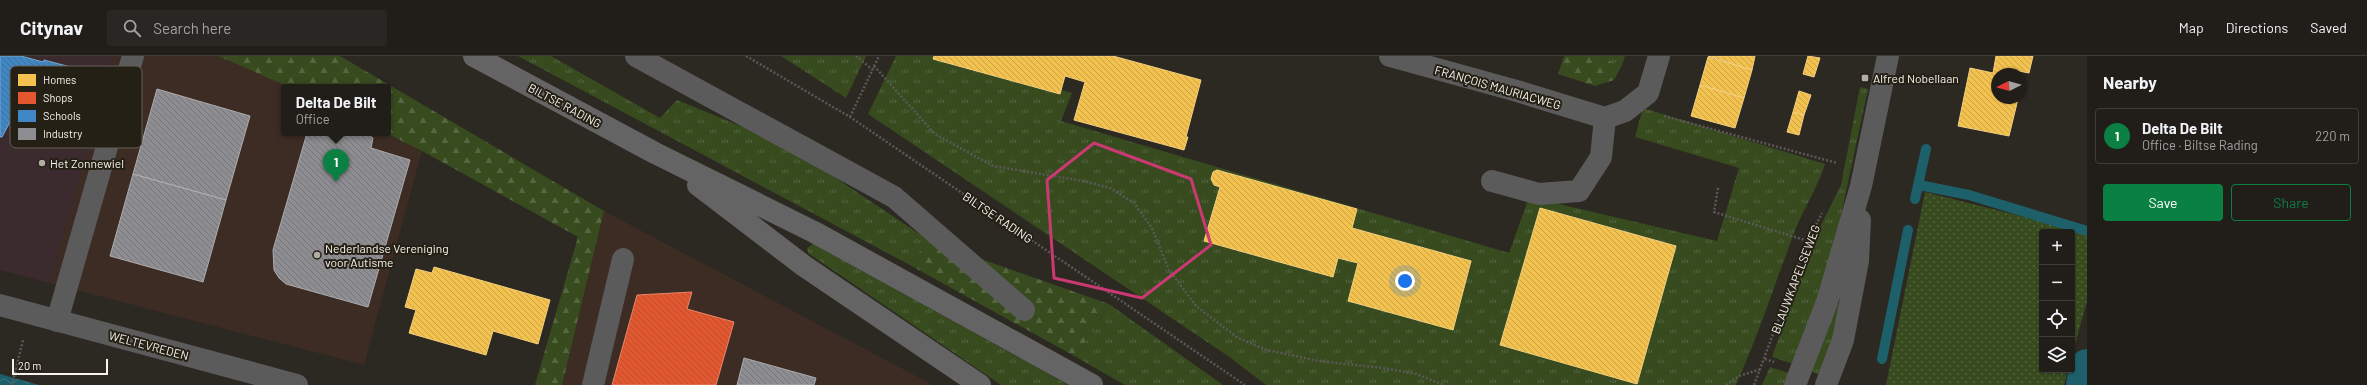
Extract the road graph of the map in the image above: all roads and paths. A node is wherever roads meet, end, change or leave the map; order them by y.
1 (133, 56) edge
2 (474, 56) edge
3 (636, 56) edge
4 (746, 56) edge
5 (856, 56) edge
6 (879, 56) edge
7 (1390, 56) edge
8 (1659, 56) edge
9 (1888, 56) edge
10 (130, 66) edge
11 (874, 66) junction
12 (873, 70) junction
13 (1630, 107) junction
14 (850, 117) junction
15 (1605, 118) junction
16 (107, 148) edge
17 (655, 153) junction
18 (1842, 164) dead end
19 (1492, 181) dead end
20 (1861, 186) junction
21 (1718, 188) dead end
22 (1825, 206) dead end
23 (1808, 241) junction
24 (623, 259) dead end
25 (0, 306) edge
26 (1024, 310) dead end
27 (57, 321) junction
28 (17, 361) dead end
29 (1762, 368) junction
30 (12, 385) edge
31 (297, 385) edge
32 (593, 385) edge
33 (980, 385) edge
34 (1092, 385) edge
35 (1245, 385) edge
36 (1444, 385) edge
37 (1726, 385) edge
38 (1754, 385) edge
39 (1795, 385) edge
40 (1826, 385) edge

1 - 10 street
2 - 17 main road, BILTSE RADING
3 - 26 street
4 - 14 path, BILTSE RADING
5 - 12 path
6 - 11 path
7 - 15 street, FRANÇOIS MAURIACWEG
8 - 13 street
9 - 20 street
11 - 12 path
11 - 36 path
12 - 14 path
13 - 15 street
13 - 18 path
14 - 35 path, BILTSE RADING
15 - 19 street
16 - 27 street
17 - 33 main road, BILTSE RADING
17 - 34 main road, BILTSE RADING
20 - 39 street
20 - 40 street
21 - 23 path
22 - 23 path, BLAUWKAPELSEWEG
23 - 29 path, BLAUWKAPELSEWEG
24 - 32 street
25 - 27 street, WELTEVREDEN
27 - 31 street, WELTEVREDEN
28 - 30 path
29 - 37 path
29 - 38 path, BLAUWKAPELSEWEG

